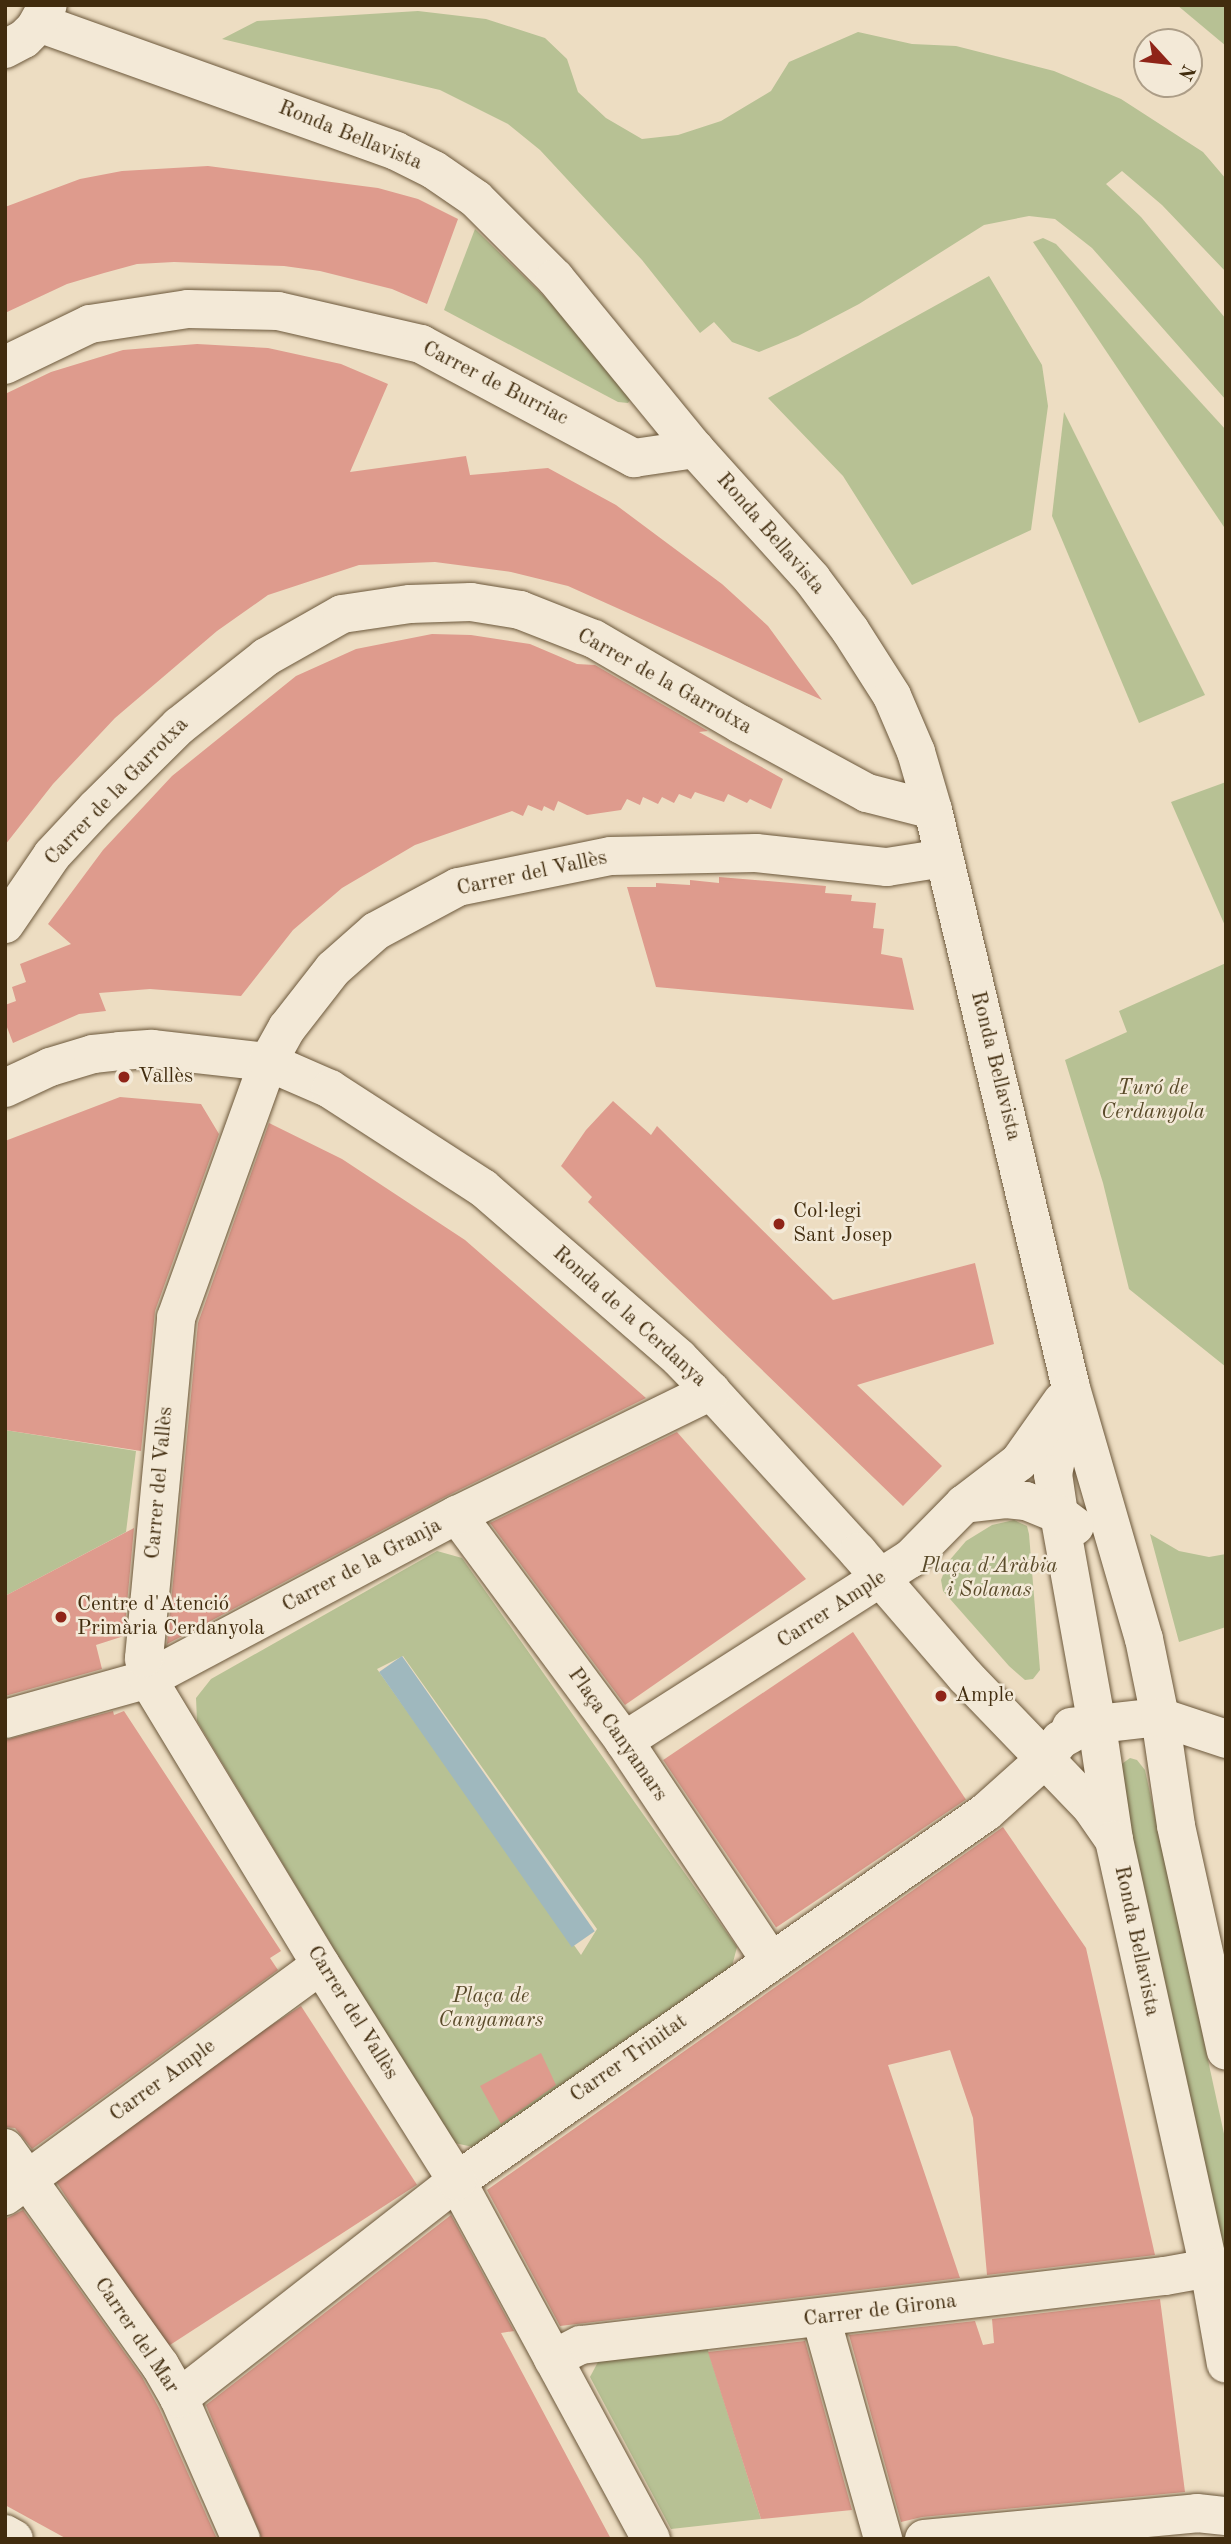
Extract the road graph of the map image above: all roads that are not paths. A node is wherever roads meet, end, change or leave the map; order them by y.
1 (43, 14) edge
2 (5, 49) edge
3 (5, 365) edge
4 (695, 449) junction
5 (933, 810) junction
6 (944, 858) junction
7 (5, 924) edge
8 (268, 1062) junction
9 (5, 1088) edge
10 (1071, 1388) junction
11 (711, 1391) junction
12 (964, 1504) junction
13 (1059, 1514) junction
14 (457, 1515) junction
15 (881, 1580) junction
16 (1132, 1603) junction
17 (148, 1679) junction
18 (1004, 1717) junction
19 (1160, 1717) junction
20 (5, 1719) edge
21 (1090, 1727) junction
22 (1226, 1739) edge
23 (624, 1741) junction
24 (1044, 1760) junction
25 (1114, 1840) junction
26 (770, 1959) junction
27 (321, 1965) junction
28 (1226, 2051) edge
29 (5, 2148) edge
30 (457, 2181) junction
31 (16, 2188) edge
32 (1209, 2268) junction
33 (821, 2318) junction
34 (553, 2359) junction
35 (1226, 2364) edge
36 (178, 2398) junction
37 (1226, 2516) edge
38 (5, 2534) edge
39 (13, 2539) edge
40 (241, 2539) edge
41 (651, 2539) edge
42 (883, 2539) edge
43 (924, 2539) edge

1 - 2 street
1 - 4 street, Ronda Bellavista
3 - 4 street, Carrer de Burriac
4 - 5 street, Ronda Bellavista
5 - 6 street, Ronda Bellavista
5 - 7 street, Carrer de la Garrotxa
6 - 8 street, Carrer del Vallès
6 - 10 street, Ronda Bellavista
8 - 9 street, Ronda de la Cerdanya
8 - 11 street, Ronda de la Cerdanya
8 - 17 street, Carrer del Vallès
10 - 12 street, Carrer Ample
10 - 13 street, Ronda Bellavista
10 - 16 street, Ronda Bellavista
11 - 14 street, Carrer de la Granja
11 - 15 street, Ronda de la Cerdanya
12 - 13 street
12 - 15 street, Carrer Ample
13 - 16 street, Ronda Bellavista
13 - 21 street, Ronda Bellavista
14 - 17 street, Carrer de la Granja
14 - 23 street, Plaça Canyamars
15 - 18 street, Ronda de la Cerdanya
15 - 23 street, Carrer Ample
16 - 19 street, Ronda Bellavista
17 - 20 street, Carrer de la Granja
17 - 27 street, Carrer del Vallès
18 - 21 street
18 - 24 street, Ronda de la Cerdanya
19 - 21 street
19 - 22 street
19 - 28 street, Ronda Bellavista
21 - 24 street, Carrer Trinitat
21 - 25 street, Ronda Bellavista
23 - 26 street, Plaça Canyamars
24 - 25 street, Ronda de la Cerdanya
24 - 26 street, Carrer Trinitat
25 - 32 street, Ronda Bellavista
26 - 30 street, Carrer Trinitat
27 - 30 street, Carrer del Vallès
27 - 31 street, Carrer Ample
29 - 31 street, Carrer del Mar
30 - 34 street, Carrer del Vallès
30 - 36 street, Carrer Trinitat
31 - 36 street, Carrer del Mar
32 - 33 street, Carrer de Girona
32 - 35 street, Ronda Bellavista
33 - 34 street, Carrer de Girona
33 - 42 street
34 - 41 street, Carrer del Vallès
36 - 40 street, Carrer del Mar
37 - 43 street
38 - 39 street

